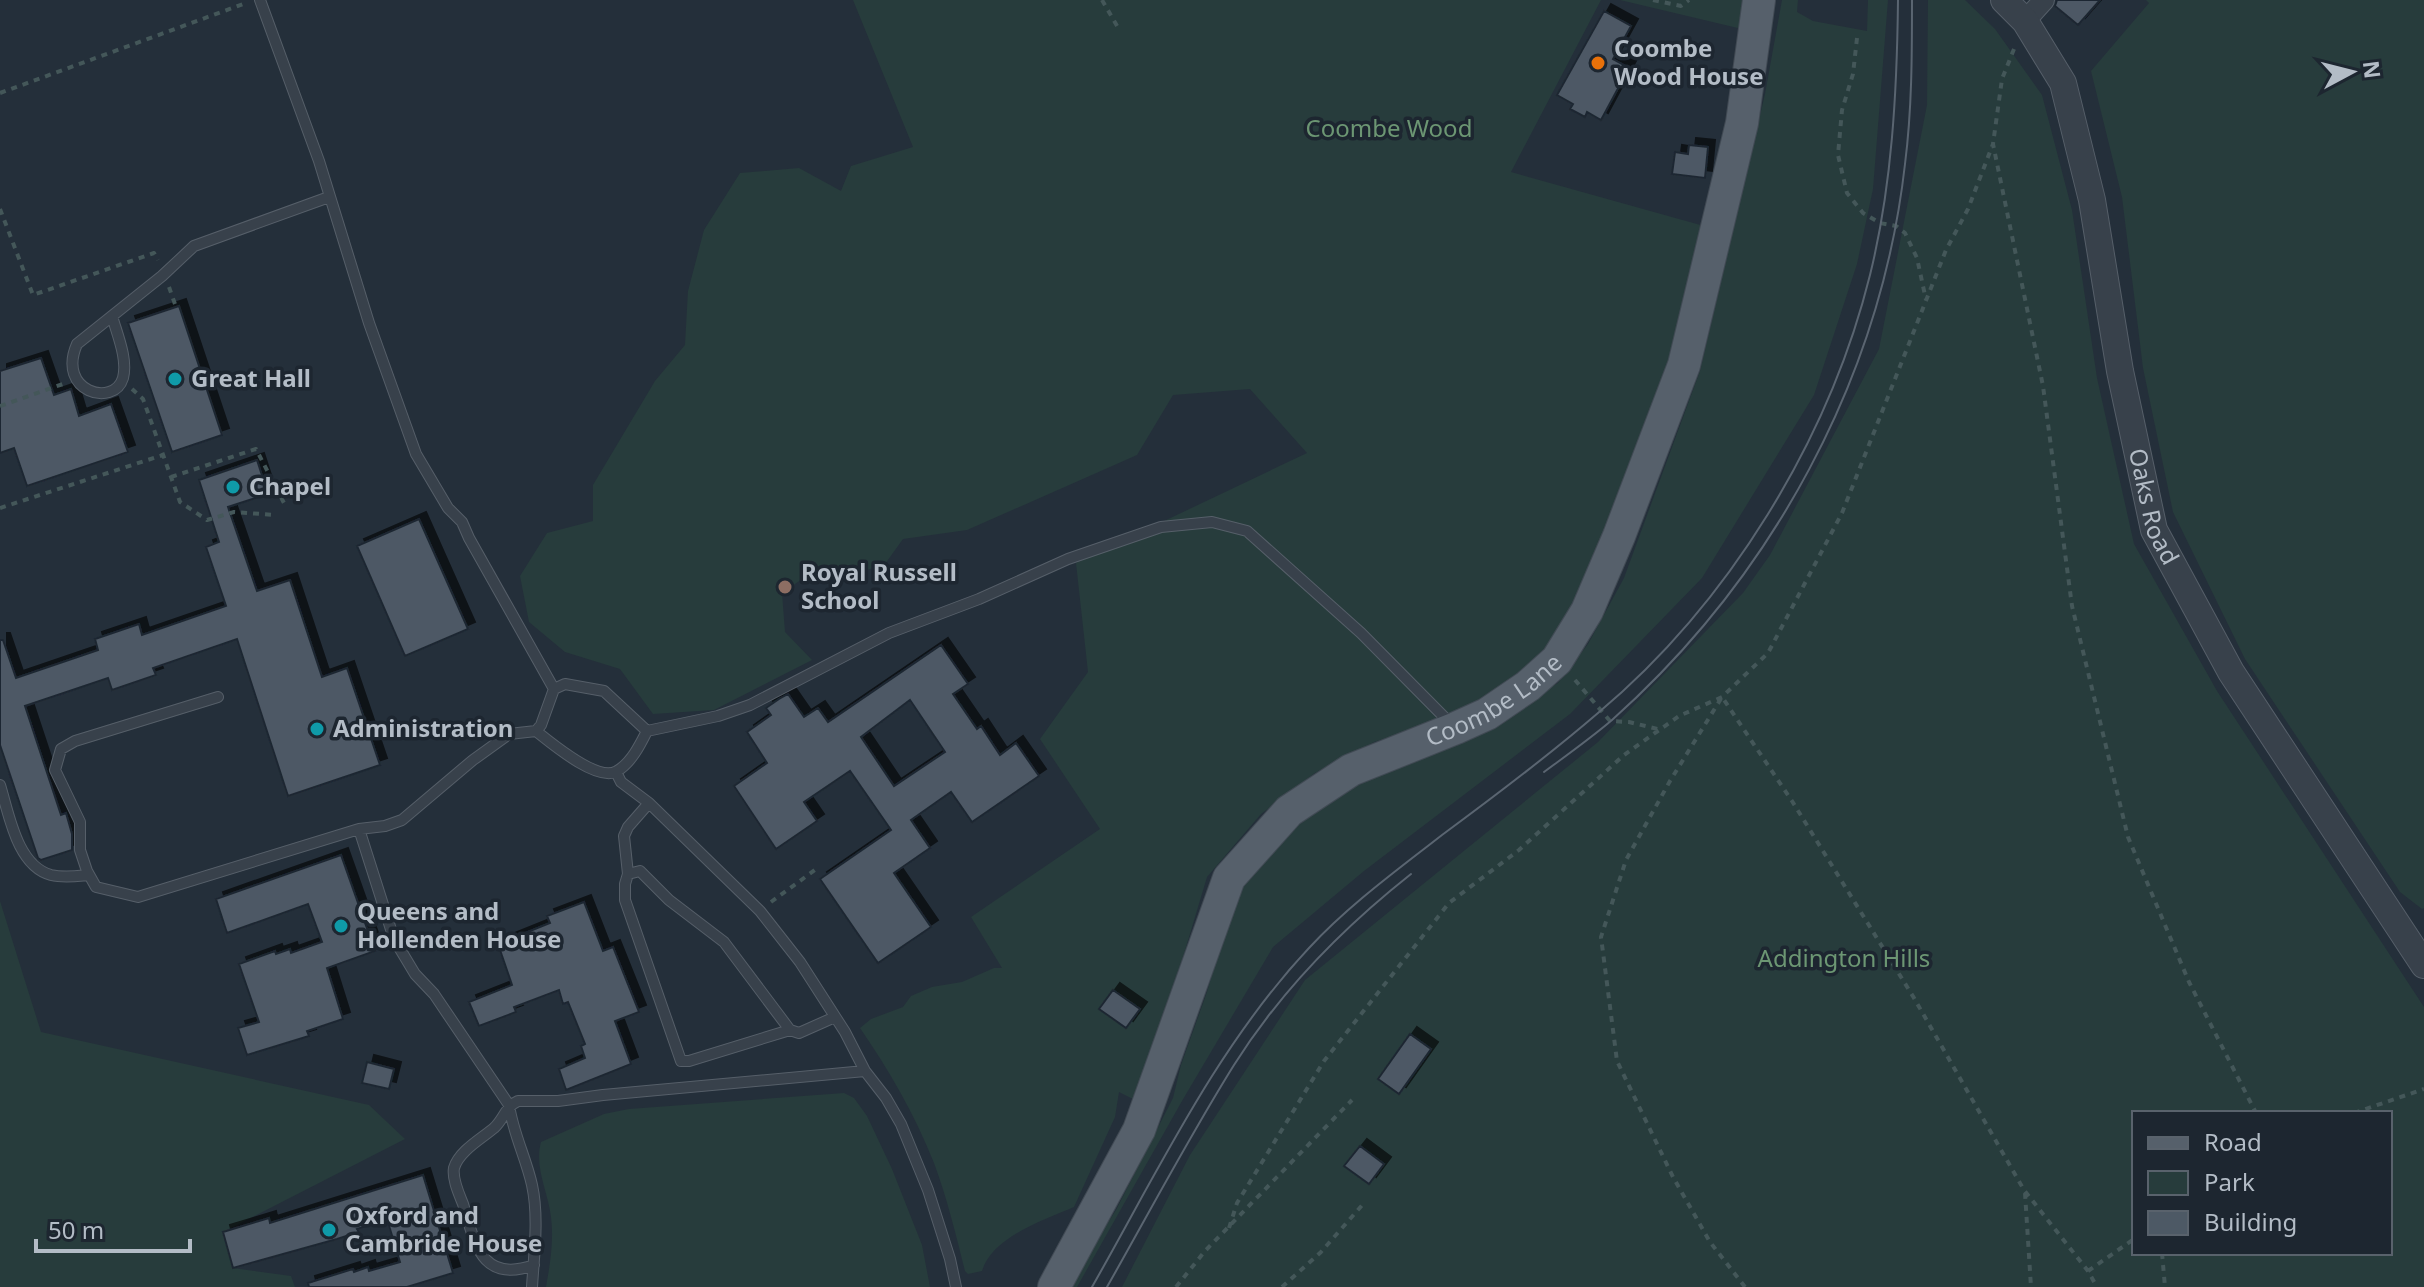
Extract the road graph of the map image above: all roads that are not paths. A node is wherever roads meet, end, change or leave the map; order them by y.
1 (258, 0) edge
2 (1759, 0) edge
3 (2004, 0) edge
4 (2044, 0) edge
5 (2025, 21) junction
6 (329, 197) junction
7 (112, 316) junction
8 (554, 689) junction
9 (218, 697) dead end
10 (1456, 728) junction
11 (536, 731) junction
12 (647, 731) junction
13 (616, 772) junction
14 (0, 785) edge
15 (649, 803) junction
16 (359, 829) junction
17 (628, 874) junction
18 (89, 875) junction
19 (2424, 965) edge
20 (835, 1017) junction
21 (790, 1030) junction
22 (865, 1071) junction
23 (509, 1105) junction
24 (534, 1265) junction
25 (532, 1287) edge
26 (956, 1287) edge
27 (1054, 1287) edge

1 - 6 lane
2 - 10 main road, Coombe Lane
3 - 5 street, Oaks Road
4 - 5 street
5 - 19 street, Oaks Road
6 - 7 lane
6 - 8 lane
7 - 7 lane
8 - 11 lane
8 - 12 lane
9 - 18 lane
10 - 12 lane
10 - 27 main road, Coombe Lane
11 - 13 lane
11 - 16 lane
12 - 13 lane
13 - 15 lane
14 - 18 lane
15 - 17 lane
15 - 20 lane
16 - 18 lane
16 - 23 lane
17 - 21 lane
17 - 21 lane
20 - 21 lane
20 - 22 lane
22 - 23 lane
22 - 26 lane
23 - 24 lane
23 - 24 lane
24 - 25 lane

